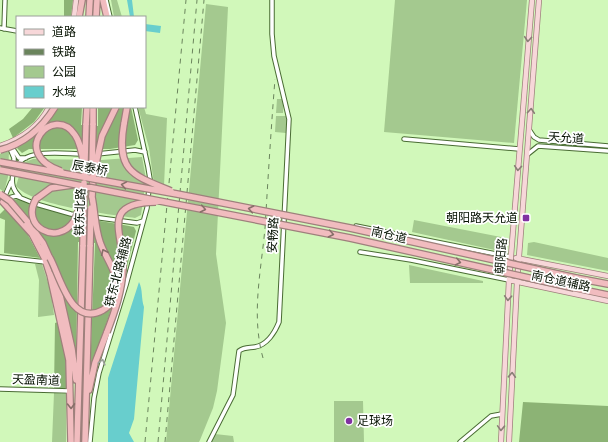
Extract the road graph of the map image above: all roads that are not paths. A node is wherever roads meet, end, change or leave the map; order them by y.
1 (5, 0) edge
2 (76, 0) edge
3 (82, 0) edge
4 (90, 0) edge
5 (97, 0) edge
6 (103, 0) edge
7 (106, 0) edge
8 (272, 0) edge
9 (532, 0) edge
10 (539, 0) edge
11 (74, 16) edge
12 (79, 16) edge
13 (89, 16) edge
14 (96, 16) edge
15 (107, 16) edge
16 (110, 16) edge
17 (2, 29) edge
18 (16, 31) edge
19 (48, 108) edge
20 (54, 108) edge
21 (87, 108) edge
22 (94, 108) edge
23 (116, 108) edge
24 (127, 108) edge
25 (135, 108) edge
26 (529, 131) junction
27 (404, 139) dead end
28 (9, 143) junction
29 (0, 146) edge
30 (608, 146) edge
31 (519, 149) junction
32 (0, 150) edge
33 (608, 151) edge
34 (145, 152) junction
35 (527, 155) junction
36 (28, 158) junction
37 (0, 162) edge
38 (14, 169) junction
39 (0, 170) edge
40 (82, 175) junction
41 (92, 176) junction
42 (11, 181) junction
43 (76, 184) junction
44 (84, 192) junction
45 (0, 194) edge
46 (177, 194) junction
47 (20, 197) junction
48 (92, 197) junction
49 (2, 200) edge
50 (165, 201) junction
51 (522, 220) junction
52 (143, 221) junction
53 (356, 226) dead end
54 (360, 252) dead end
55 (0, 257) edge
56 (511, 257) junction
57 (518, 258) junction
58 (48, 260) junction
59 (529, 260) junction
60 (608, 276) edge
61 (509, 280) junction
62 (517, 282) junction
63 (608, 284) edge
64 (608, 295) edge
65 (608, 301) edge
66 (0, 389) edge
67 (71, 391) junction
68 (79, 400) junction
69 (86, 414) junction
70 (502, 414) junction
71 (71, 442) edge
72 (78, 442) edge
73 (85, 442) edge
74 (90, 442) edge
75 (209, 442) edge
76 (460, 442) edge
77 (501, 442) edge
78 (509, 442) edge

1 - 17 street
2 - 11 main road
3 - 12 highway
4 - 13 highway
5 - 14 highway
6 - 15 highway
7 - 16 street
8 - 75 street, 安畅路
9 -> 31 main road, 朝阳路
26 -> 10 main road, 朝阳路
17 - 18 street
19 - 28 main road
20 - 32 highway, bridge
21 - 40 highway, 铁东北路, bridge
22 - 41 highway, 铁东北路, bridge
23 - 41 highway, bridge
24 - 46 highway, bridge
25 - 34 street, 铁东北路辅路
26 - 30 street, 天允道
26 - 35 main road, 朝阳路
27 - 31 street
28 - 29 main road
28 - 36 street
28 - 38 street
31 -> 56 main road, 朝阳路
33 - 35 street, 天允道
34 - 36 street
34 - 52 street, 铁东北路辅路
35 - 51 main road, 朝阳路
36 - 38 street
37 - 40 highway, 辰泰桥, bridge
38 - 42 street
39 - 43 highway, 辰泰桥, bridge
40 - 40 highway, bridge
40 - 44 highway, 铁东北路, bridge
46 -> 40 highway, 辰泰桥, bridge
41 - 48 highway, 铁东北路, bridge
42 - 47 street
42 - 49 street
43 - 44 highway, bridge
43 - 50 highway, 辰泰桥, bridge
44 - 68 highway, 铁东北路, bridge
45 - 58 highway, bridge
63 -> 46 highway, 南仓道, bridge
47 - 49 street
47 - 52 street
58 -> 48 highway, bridge
48 - 69 highway, 铁东北路, bridge
49 - 58 highway
50 -> 64 highway, 南仓道, bridge
50 - 69 highway, bridge
51 - 57 main road, 朝阳路
51 - 59 main road
74 -> 52 street, 铁东北路辅路
53 - 56 street
54 - 61 street
55 - 58 street
56 - 57 main road, 南仓道辅路
56 - 61 main road, 朝阳路
57 - 59 main road, 南仓道辅路
57 - 62 main road, 朝阳路
58 - 67 highway
58 - 68 highway, bridge
59 - 60 main road, 南仓道辅路
61 - 62 main road, 南仓道辅路
61 -> 70 main road, 朝阳路
62 - 65 main road, 南仓道辅路
78 -> 62 main road, 朝阳路
66 - 67 street, 天盈南道
67 -> 71 highway
68 - 72 highway
69 - 73 highway
70 - 76 street
70 -> 77 main road, 朝阳路

